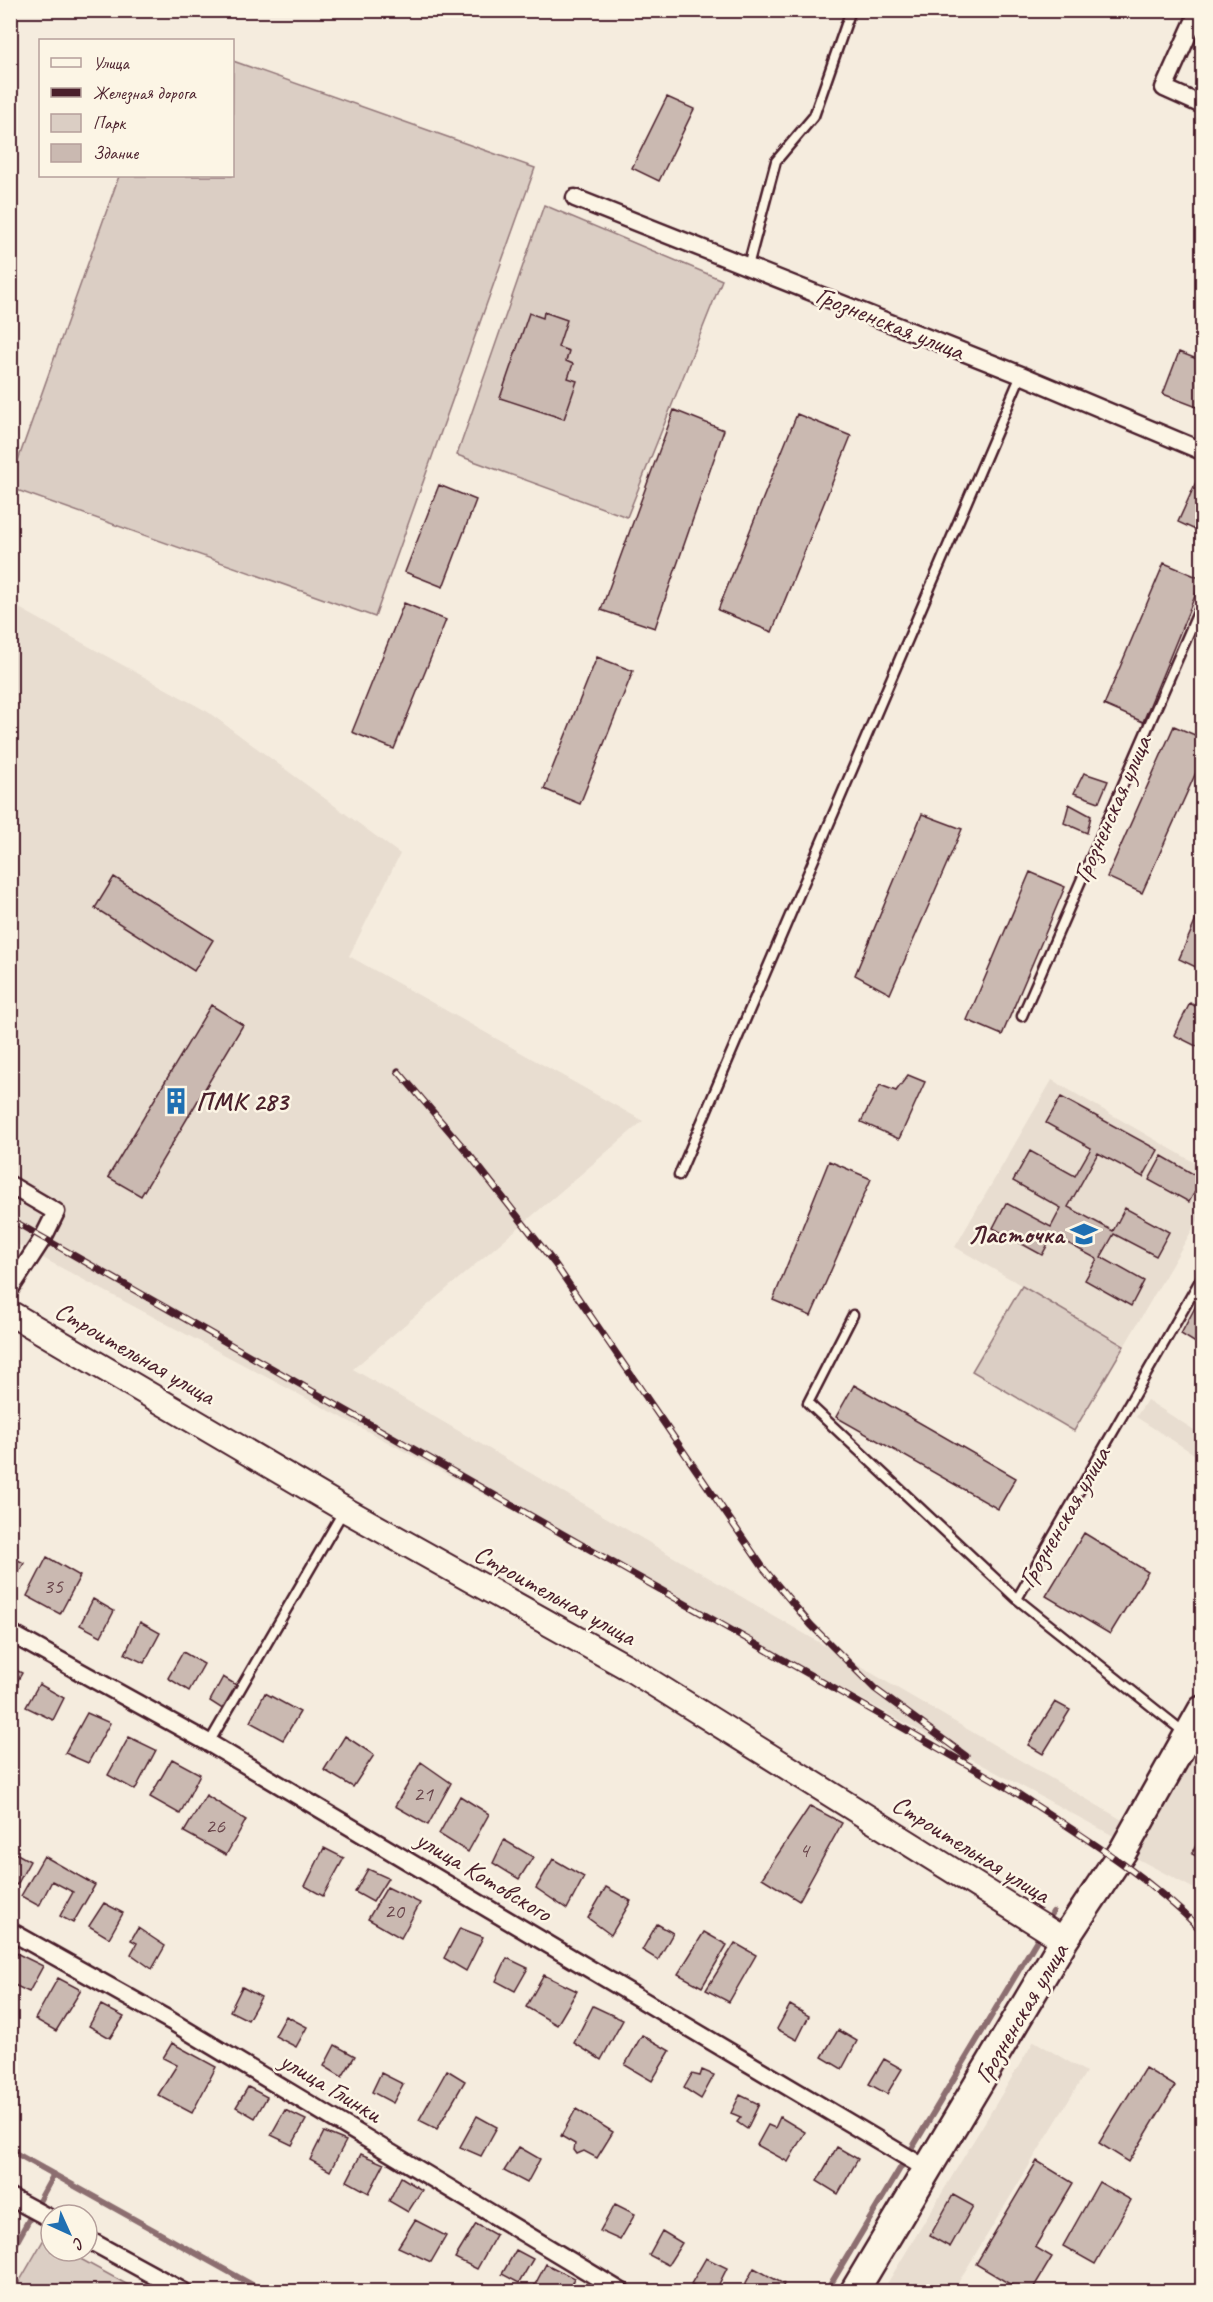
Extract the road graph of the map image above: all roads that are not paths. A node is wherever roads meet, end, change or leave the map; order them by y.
1 (851, 10) edge
2 (1199, 10) edge
3 (1203, 105) edge
4 (575, 198) dead end
5 (748, 266) junction
6 (1022, 375) junction
7 (1203, 451) edge
8 (1203, 603) edge
9 (1022, 1016) dead end
10 (679, 1175) dead end
11 (10, 1185) edge
12 (1203, 1277) edge
13 (10, 1289) edge
14 (10, 1313) edge
15 (854, 1315) dead end
16 (344, 1509) junction
17 (1017, 1599) junction
18 (10, 1633) edge
19 (1203, 1710) edge
20 (1188, 1735) junction
21 (209, 1743) junction
22 (10, 1931) edge
23 (1064, 1940) junction
24 (927, 2169) junction
25 (10, 2197) edge
26 (39, 2213) edge
27 (99, 2246) edge
28 (184, 2292) edge
29 (622, 2292) edge
30 (854, 2292) edge

1 - 5 lane
2 - 3 street
4 - 5 street, Грозненская улица
5 - 6 street, Грозненская улица
6 - 7 street, Грозненская улица
6 - 10 lane
8 - 9 lane, Грозненская улица
11 - 13 street
12 - 17 lane, Грозненская улица
14 - 16 street, Строительная улица
15 - 17 lane
16 - 21 lane
16 - 23 street, Строительная улица
17 - 20 lane, Грозненская улица
18 - 21 street, улица Котовского
19 - 20 main road, Грозненская улица
20 - 23 main road, Грозненская улица
21 - 24 street, улица Котовского
22 - 29 street, улица Глинки
23 - 24 main road, Грозненская улица
24 - 30 main road, Грозненская улица
25 - 26 street
27 - 28 street

